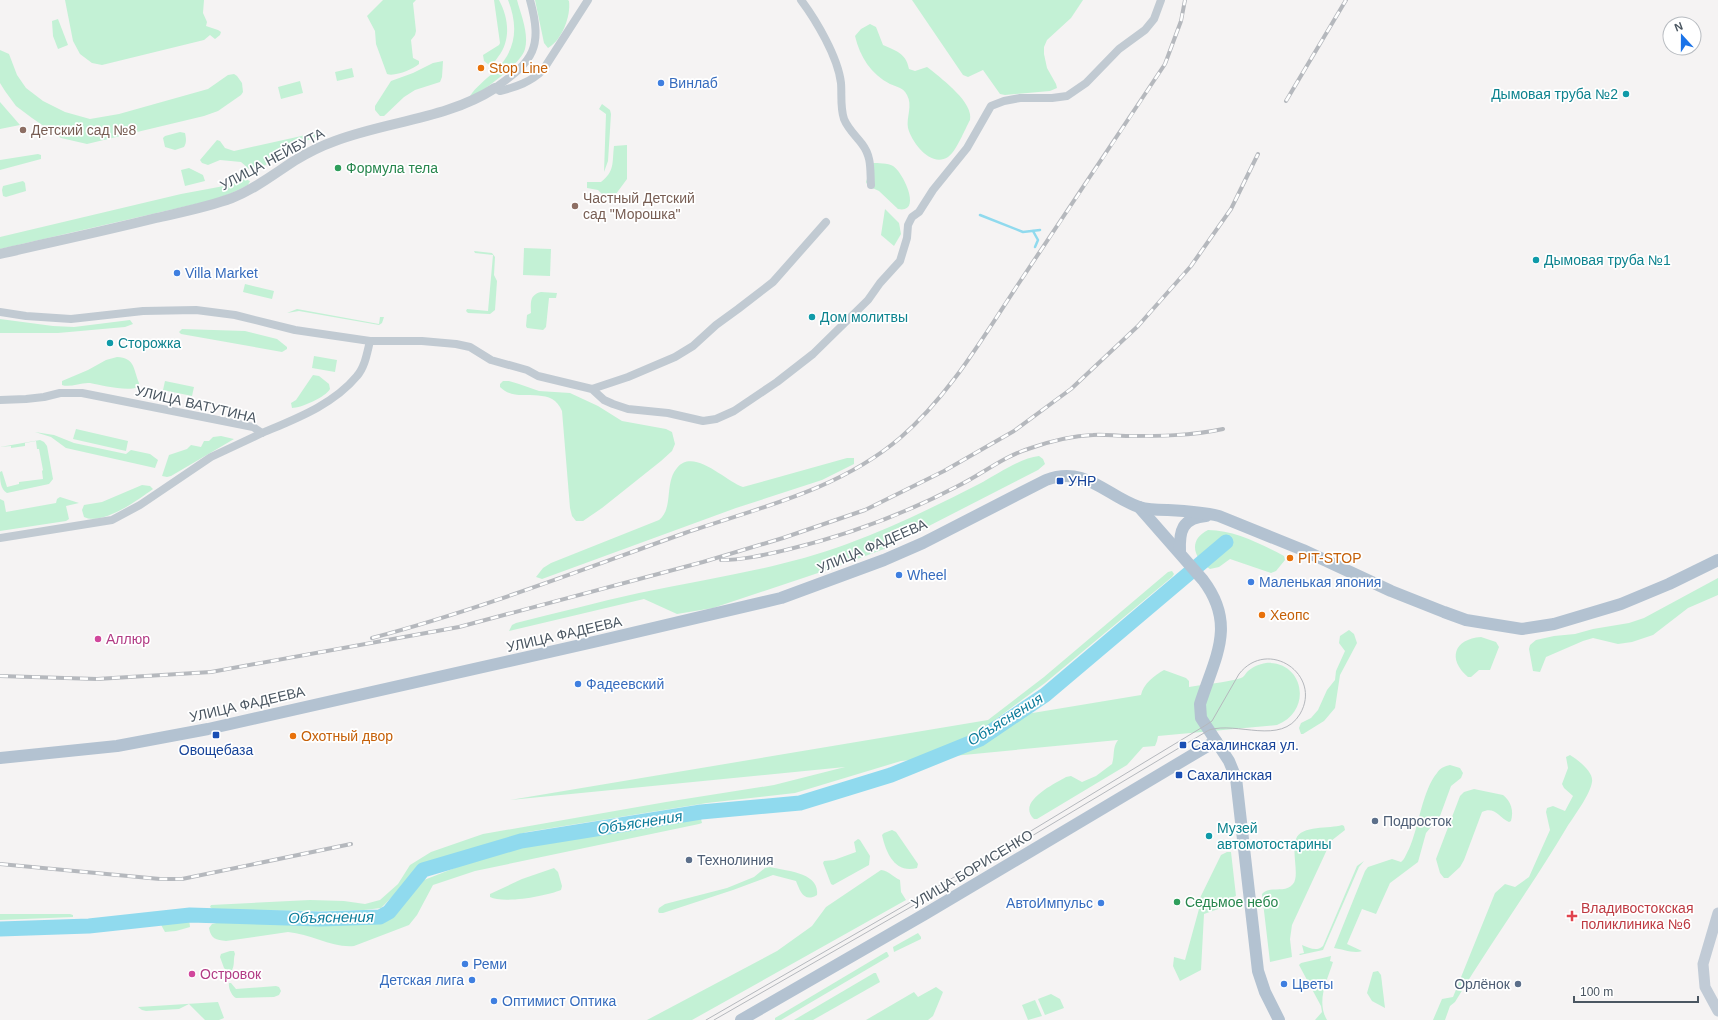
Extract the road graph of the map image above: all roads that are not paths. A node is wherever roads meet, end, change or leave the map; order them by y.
1 (530, 0) edge
2 (588, 0) edge
3 (800, 0) edge
4 (1161, 0) edge
5 (495, 88) junction
6 (871, 185) dead end
7 (826, 222) dead end
8 (0, 254) edge
9 (0, 312) edge
10 (370, 341) junction
11 (592, 389) junction
12 (0, 400) edge
13 (262, 433) junction
14 (1139, 507) junction
15 (1219, 516) junction
16 (0, 538) edge
17 (1180, 552) junction
18 (1718, 560) edge
19 (1216, 741) junction
20 (0, 758) edge
21 (1718, 913) edge
22 (1718, 1011) edge
23 (741, 1020) edge
24 (1280, 1020) edge

1 - 5 street, УЛИЦА НЕЙБУТА
2 - 5 street
3 - 6 street
4 - 11 street
5 - 8 street, УЛИЦА НЕЙБУТА
7 - 11 street
9 - 10 street
10 - 11 street
10 - 13 street, УЛИЦА ВАТУТИНА
12 - 13 street, УЛИЦА ВАТУТИНА
13 - 16 street
14 - 15 main road, УЛИЦА ФАДЕЕВА
14 - 17 main road
14 - 20 main road, УЛИЦА ФАДЕЕВА
15 - 17 main road
15 - 18 main road, УЛИЦА ФАДЕЕВА
17 - 19 main road
19 - 23 main road, УЛИЦА БОРИСЕНКО
19 - 24 main road
21 - 22 main road

